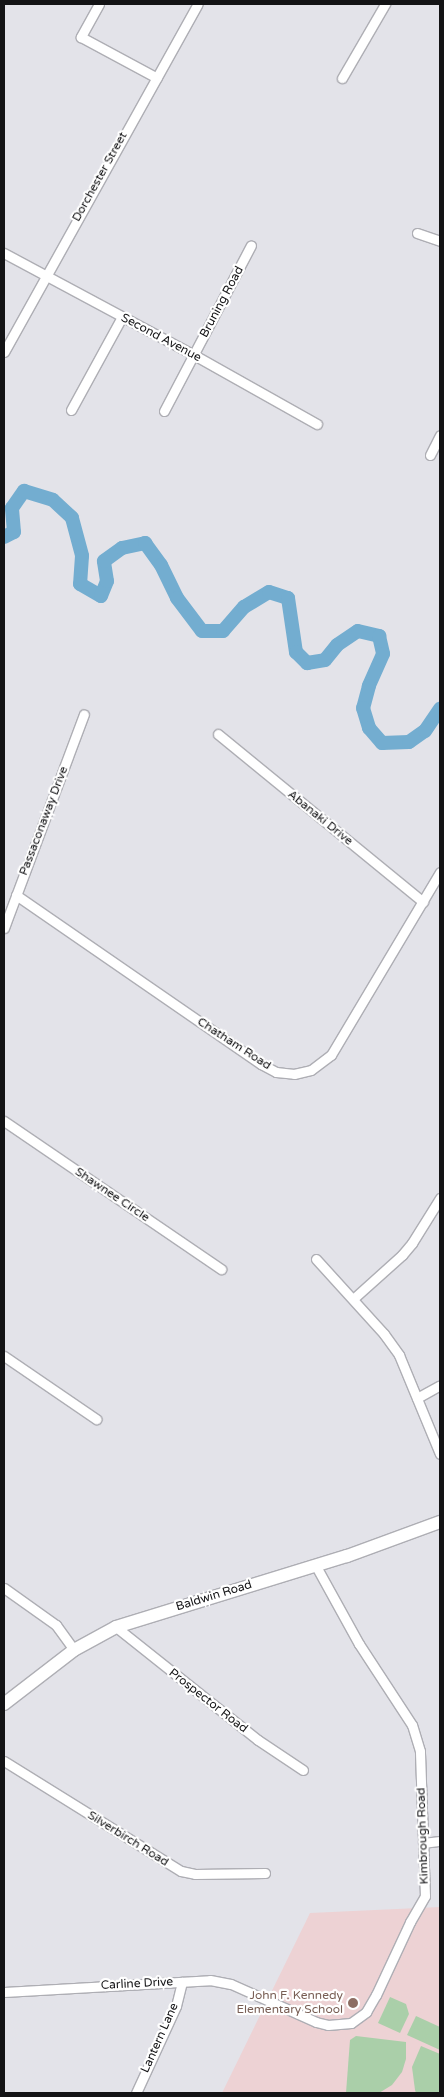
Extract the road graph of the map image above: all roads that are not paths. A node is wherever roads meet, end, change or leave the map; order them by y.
1 (99, 4) edge
2 (198, 4) edge
3 (385, 4) edge
4 (156, 78) junction
5 (342, 78) dead end
6 (417, 233) dead end
7 (440, 241) edge
8 (251, 245) dead end
9 (4, 253) edge
10 (46, 275) junction
11 (122, 317) junction
12 (4, 352) edge
13 (194, 355) junction
14 (71, 410) dead end
15 (164, 411) dead end
16 (316, 424) dead end
17 (440, 435) edge
18 (430, 455) dead end
19 (84, 714) dead end
20 (218, 734) dead end
21 (440, 872) edge
22 (16, 895) junction
23 (423, 902) junction
24 (4, 928) edge
25 (4, 1121) edge
26 (440, 1198) edge
27 (316, 1259) dead end
28 (221, 1269) dead end
29 (353, 1299) junction
30 (4, 1356) edge
31 (440, 1385) edge
32 (417, 1398) junction
33 (96, 1419) dead end
34 (440, 1454) edge
35 (440, 1522) edge
36 (316, 1566) junction
37 (4, 1588) edge
38 (116, 1627) junction
39 (74, 1650) junction
40 (4, 1704) edge
41 (4, 1761) edge
42 (303, 1770) dead end
43 (440, 1841) edge
44 (423, 1843) junction
45 (265, 1872) dead end
46 (182, 1982) junction
47 (4, 1992) edge
48 (267, 2001) joint
49 (136, 2093) edge

1 - 4 street
2 - 4 street, Dorchester Street
3 - 5 street
4 - 10 street, Dorchester Street
6 - 7 street
8 - 13 street, Bruning Road
9 - 10 street, Second Avenue
10 - 11 street, Second Avenue
10 - 12 street, Dorchester Street
11 - 13 street, Second Avenue
11 - 14 street
13 - 15 street, Bruning Road
13 - 16 street, Second Avenue
17 - 18 street
19 - 22 street, Passaconaway Drive
20 - 23 street, Abanaki Drive
21 - 23 street, Chatham Road
22 - 23 street, Chatham Road
22 - 24 street, Passaconaway Drive
25 - 28 street, Shawnee Circle
26 - 29 street
27 - 29 street
29 - 32 street
30 - 33 street
31 - 32 street
32 - 34 street
35 - 36 street, Baldwin Road
36 - 38 street, Baldwin Road
36 - 44 street, Kimbrough Road
37 - 39 street
38 - 39 street, Baldwin Road
38 - 42 street, Prospector Road
39 - 40 street, Baldwin Road
41 - 45 street, Silverbirch Road
43 - 44 street
44 - 48 street, Kimbrough Road
46 - 47 street, Carline Drive
46 - 48 street, Carline Drive
46 - 49 street, Lantern Lane

